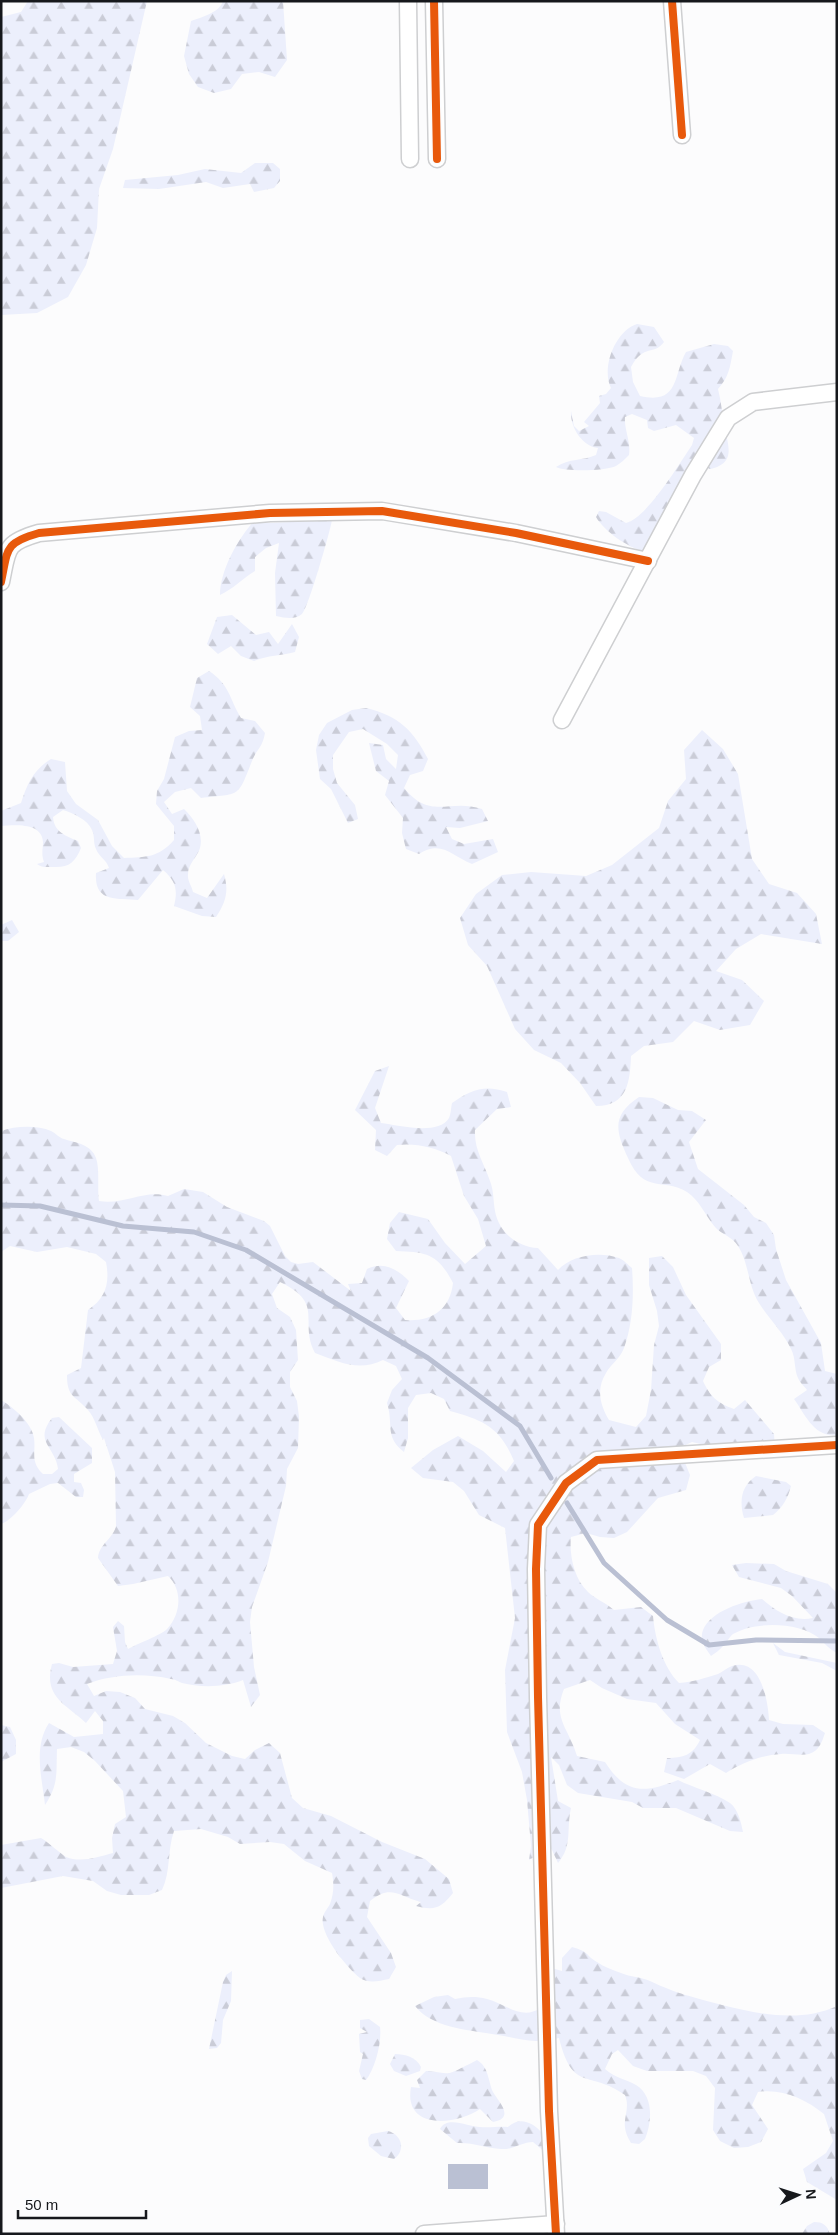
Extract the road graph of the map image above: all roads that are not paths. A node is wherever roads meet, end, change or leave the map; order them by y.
1 (408, 1) edge
2 (434, 1) edge
3 (672, 1) edge
4 (682, 135) dead end
5 (410, 159) dead end
6 (437, 159) dead end
7 (837, 392) edge
8 (648, 561) junction
9 (1, 582) edge
10 (562, 720) dead end
11 (837, 1445) edge
12 (556, 2229) edge
13 (424, 2234) edge

1 - 5 street
2 - 6 street
3 - 4 street
7 - 8 street
8 - 9 street
8 - 10 street
11 - 12 street
12 - 13 street

